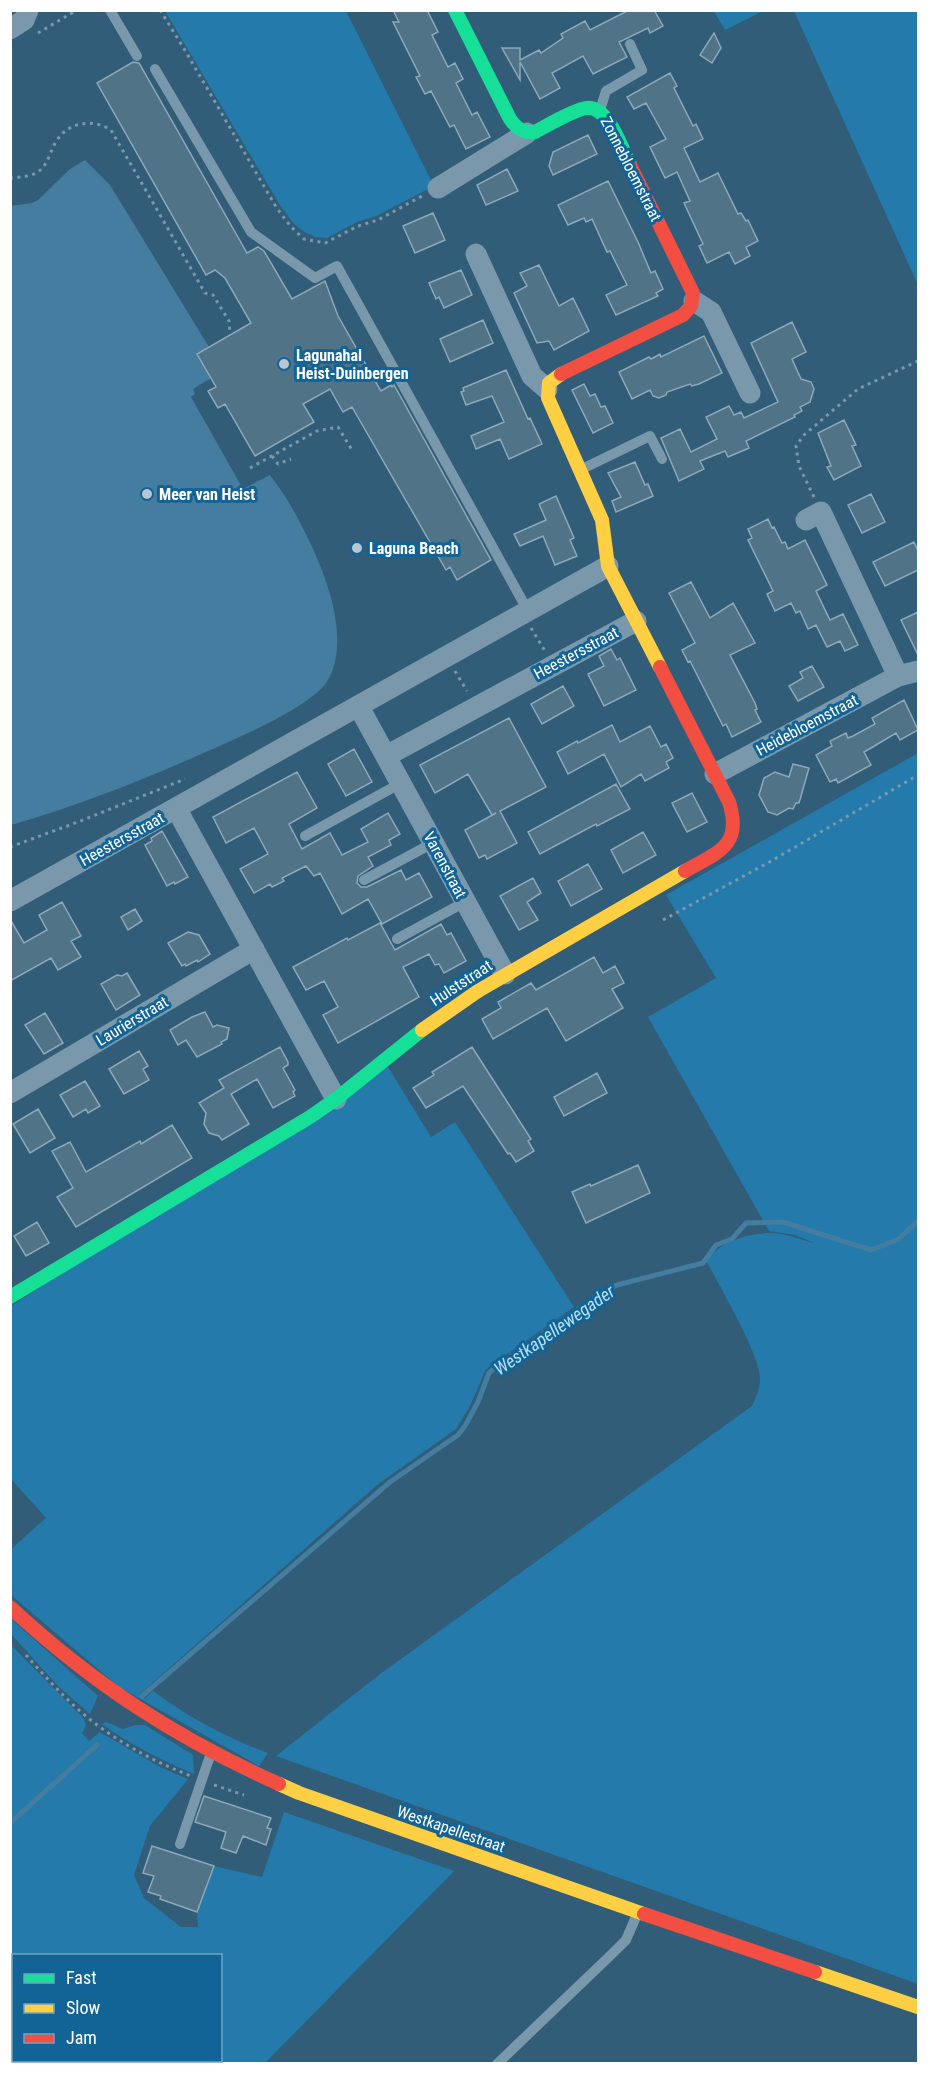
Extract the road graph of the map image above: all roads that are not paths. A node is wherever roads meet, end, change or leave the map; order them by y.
1 (110, 10) edge
2 (455, 10) edge
3 (31, 11) edge
4 (10, 29) edge
5 (630, 44) dead end
6 (137, 56) dead end
7 (155, 69) dead end
8 (600, 110) junction
9 (527, 133) junction
10 (438, 188) road end
11 (476, 254) dead end
12 (694, 301) junction
13 (547, 389) junction
14 (750, 393) dead end
15 (662, 459) dead end
16 (580, 470) junction
17 (813, 516) road end
18 (608, 566) junction
19 (525, 613) junction
20 (636, 621) junction
21 (908, 674) edge
22 (359, 707) junction
23 (386, 756) junction
24 (715, 774) junction
25 (401, 783) junction
26 (176, 808) junction
27 (305, 836) dead end
28 (433, 843) junction
29 (364, 880) dead end
30 (10, 901) edge
31 (465, 902) junction
32 (397, 939) dead end
33 (254, 950) junction
34 (504, 974) junction
35 (10, 1093) edge
36 (336, 1099) junction
37 (10, 1297) edge
38 (10, 1607) edge
39 (211, 1753) junction
40 (180, 1844) dead end
41 (638, 1912) junction
42 (918, 2007) edge
43 (497, 2064) edge

1 - 6 lane
2 - 9 street
3 - 4 street
5 - 8 lane
7 - 19 lane
8 - 9 street, Zonnebloemstraat
8 - 12 street, Zonnebloemstraat
9 - 10 street, Zonnebloemstraat
11 - 13 street
12 - 13 street
12 - 14 street, Zonnebloemstraat
13 - 16 street
15 - 16 lane
16 - 18 street
17 - 21 street, Heidebloemstraat
18 - 19 street, Heestersstraat
18 - 20 street, Heestersstraat
19 - 22 street, Heestersstraat
20 - 23 street, Heestersstraat
20 - 24 street, Hulststraat
21 - 24 street, Heidebloemstraat
22 - 23 street
22 - 26 street, Heestersstraat
23 - 25 street, Varenstraat
24 - 34 street, Hulststraat
25 - 27 lane
25 - 28 street, Varenstraat
26 - 30 street, Heestersstraat
26 - 33 street
28 - 29 lane
28 - 31 street, Varenstraat
31 - 32 lane
31 - 34 street, Varenstraat
33 - 35 street, Laurierstraat
33 - 36 street
34 - 36 street, Hulststraat
36 - 37 street, Hulststraat
38 - 39 street, Westkapellestraat
39 - 40 lane
39 - 41 street, Westkapellestraat
41 - 42 street, Westkapellestraat
41 - 43 lane

